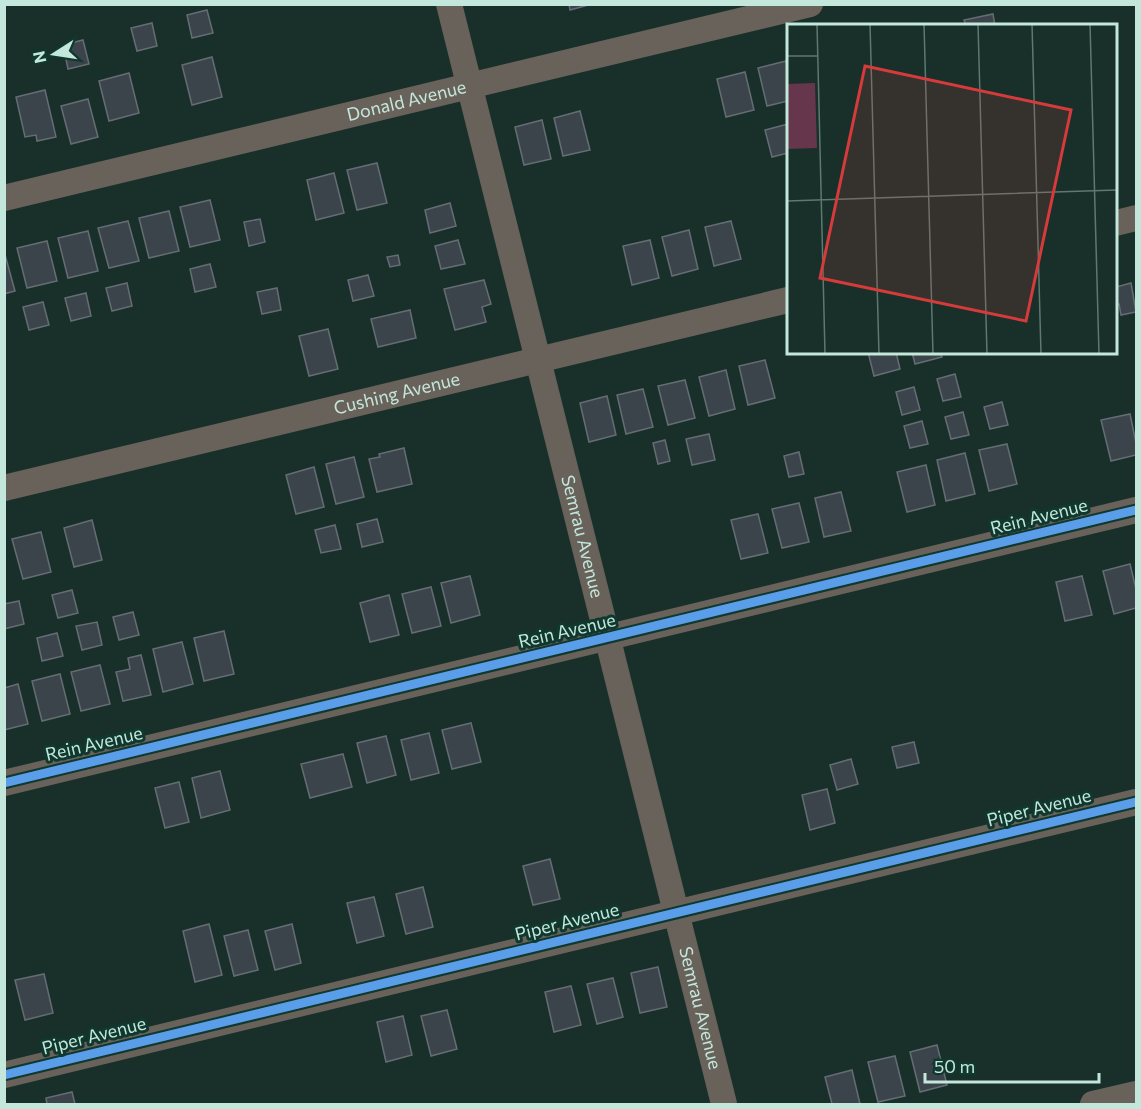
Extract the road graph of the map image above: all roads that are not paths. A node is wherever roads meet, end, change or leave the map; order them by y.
1 (449, 4) edge
2 (810, 4) edge
3 (470, 86) junction
4 (4, 198) edge
5 (1137, 218) edge
6 (1117, 223) edge
7 (787, 300) edge
8 (538, 358) junction
9 (4, 489) edge
10 (1137, 510) edge
11 (606, 639) junction
12 (4, 783) edge
13 (1137, 802) edge
14 (677, 912) junction
15 (4, 1075) edge
16 (1137, 1094) edge
17 (724, 1104) edge
18 (1093, 1104) edge

1 - 3 street, Semrau Avenue
2 - 3 street, Donald Avenue
3 - 4 street, Donald Avenue
3 - 8 street, Semrau Avenue
5 - 6 street
7 - 8 street, Cushing Avenue
8 - 9 street, Cushing Avenue
8 - 11 street, Semrau Avenue
10 - 11 street, Rein Avenue
11 - 12 street, Rein Avenue
11 - 14 street, Semrau Avenue
13 - 14 street, Piper Avenue
14 - 15 street, Piper Avenue
14 - 17 street, Semrau Avenue
16 - 18 street

